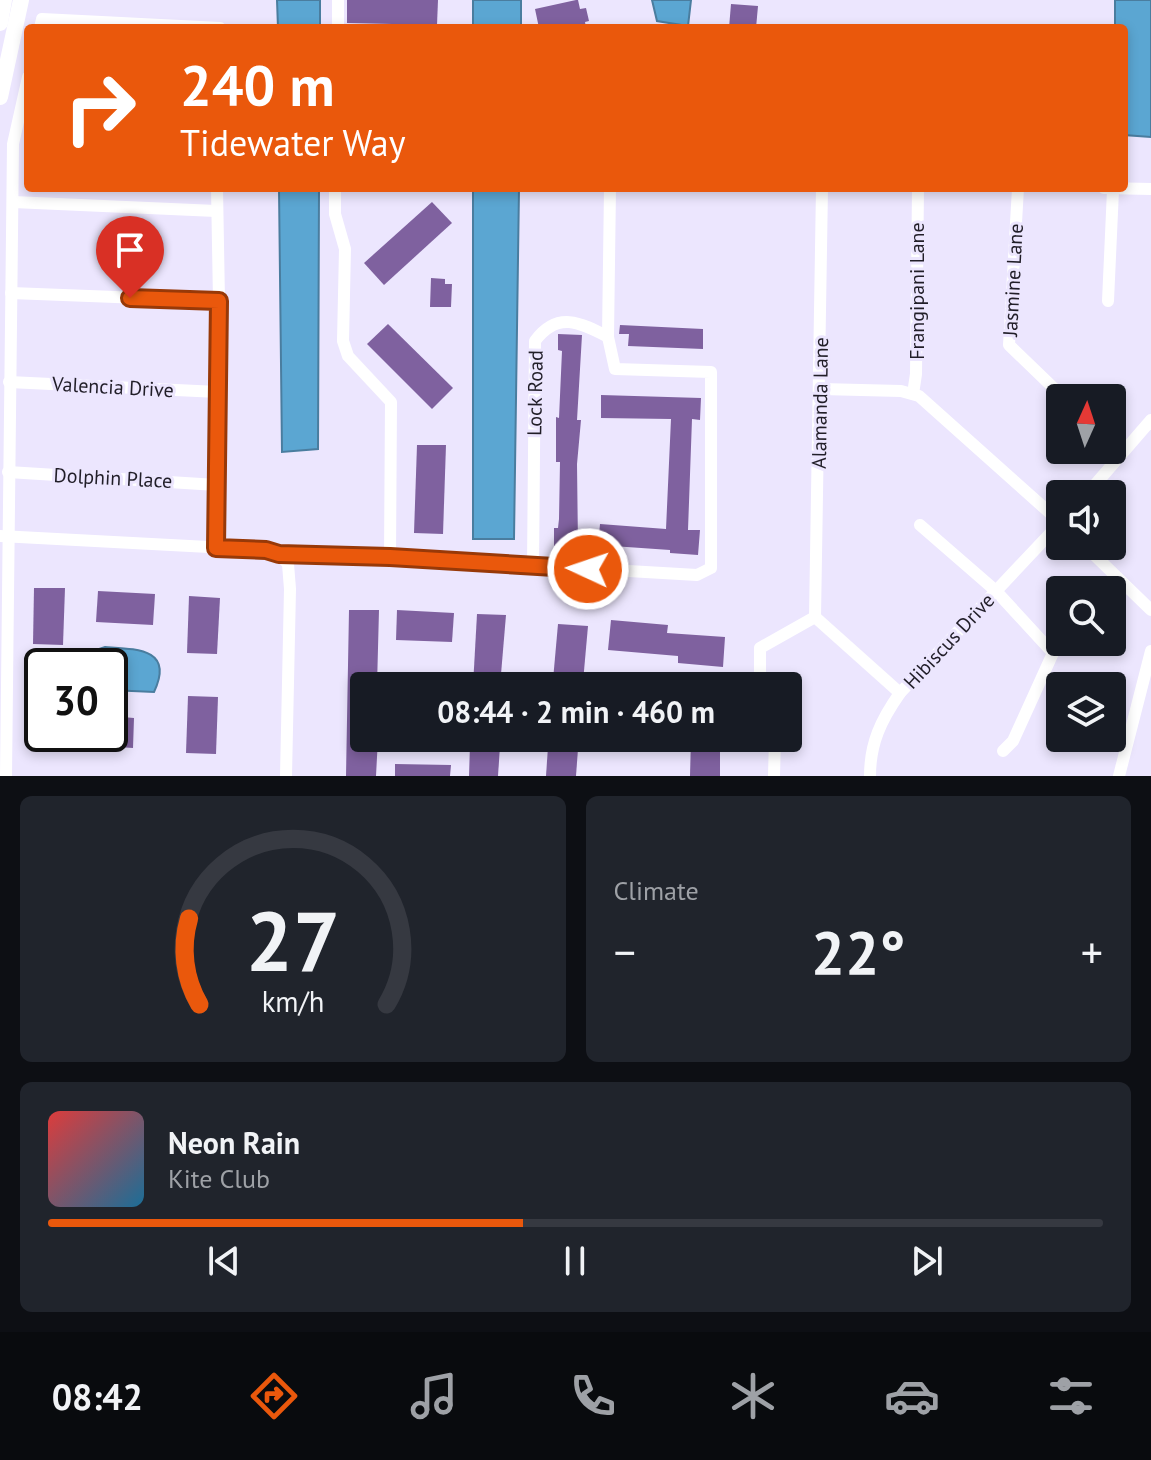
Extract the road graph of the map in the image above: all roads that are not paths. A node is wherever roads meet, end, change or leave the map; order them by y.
1 (4, 0) edge
2 (21, 0) edge
3 (338, 0) edge
4 (0, 23) edge
5 (338, 24) edge
6 (0, 97) edge
7 (24, 114) edge
8 (1128, 189) edge
9 (1151, 189) edge
10 (217, 192) edge
11 (335, 192) edge
12 (610, 192) edge
13 (822, 192) edge
14 (918, 192) edge
15 (1018, 192) edge
16 (1108, 192) edge
17 (13, 202) junction
18 (216, 211) junction
19 (11, 293) junction
20 (219, 301) junction
21 (1108, 301) dead end
22 (608, 337) junction
23 (9, 382) junction
24 (1049, 384) edge
25 (821, 389) junction
26 (218, 392) junction
27 (913, 394) junction
28 (1151, 420) edge
29 (1126, 450) edge
30 (1114, 464) edge
31 (8, 472) junction
32 (1100, 480) edge
33 (217, 485) junction
34 (1046, 510) edge
35 (920, 525) dead end
36 (5, 536) edge
37 (1046, 538) edge
38 (216, 548) junction
39 (279, 554) junction
40 (390, 557) junction
41 (1099, 560) edge
42 (533, 567) junction
43 (996, 591) junction
44 (1151, 610) edge
45 (815, 617) junction
46 (1151, 651) edge
47 (760, 672) edge
48 (900, 693) junction
49 (1003, 751) dead end
50 (775, 752) edge
51 (6, 776) edge
52 (286, 776) edge
53 (774, 776) edge
54 (870, 776) edge
55 (1119, 776) edge

1 - 4 street
2 - 6 street
3 - 5 street
7 - 17 street
8 - 9 street
10 - 18 street
11 - 40 street
12 - 22 street
13 - 25 street, Alamanda Lane
14 - 27 street, Frangipani Lane
15 - 24 street, Jasmine Lane
16 - 21 street
17 - 18 street
17 - 19 street
18 - 20 street
19 - 20 street
19 - 23 street
20 - 26 street
22 - 42 street, Lock Road
22 - 42 street
23 - 26 street, Valencia Drive
23 - 31 street
25 - 27 street
25 - 45 street, Alamanda Lane
26 - 33 street
27 - 34 street
28 - 29 street
30 - 32 street
31 - 33 street, Dolphin Place
31 - 36 street
33 - 38 street
35 - 43 street
36 - 38 street
36 - 51 street
37 - 43 street, Hibiscus Drive
38 - 39 street
39 - 40 street
39 - 52 street
40 - 42 street
41 - 44 street
43 - 48 street, Hibiscus Drive
43 - 49 street
45 - 47 street
45 - 48 street
46 - 55 street
48 - 54 street, Hibiscus Drive
50 - 53 street

